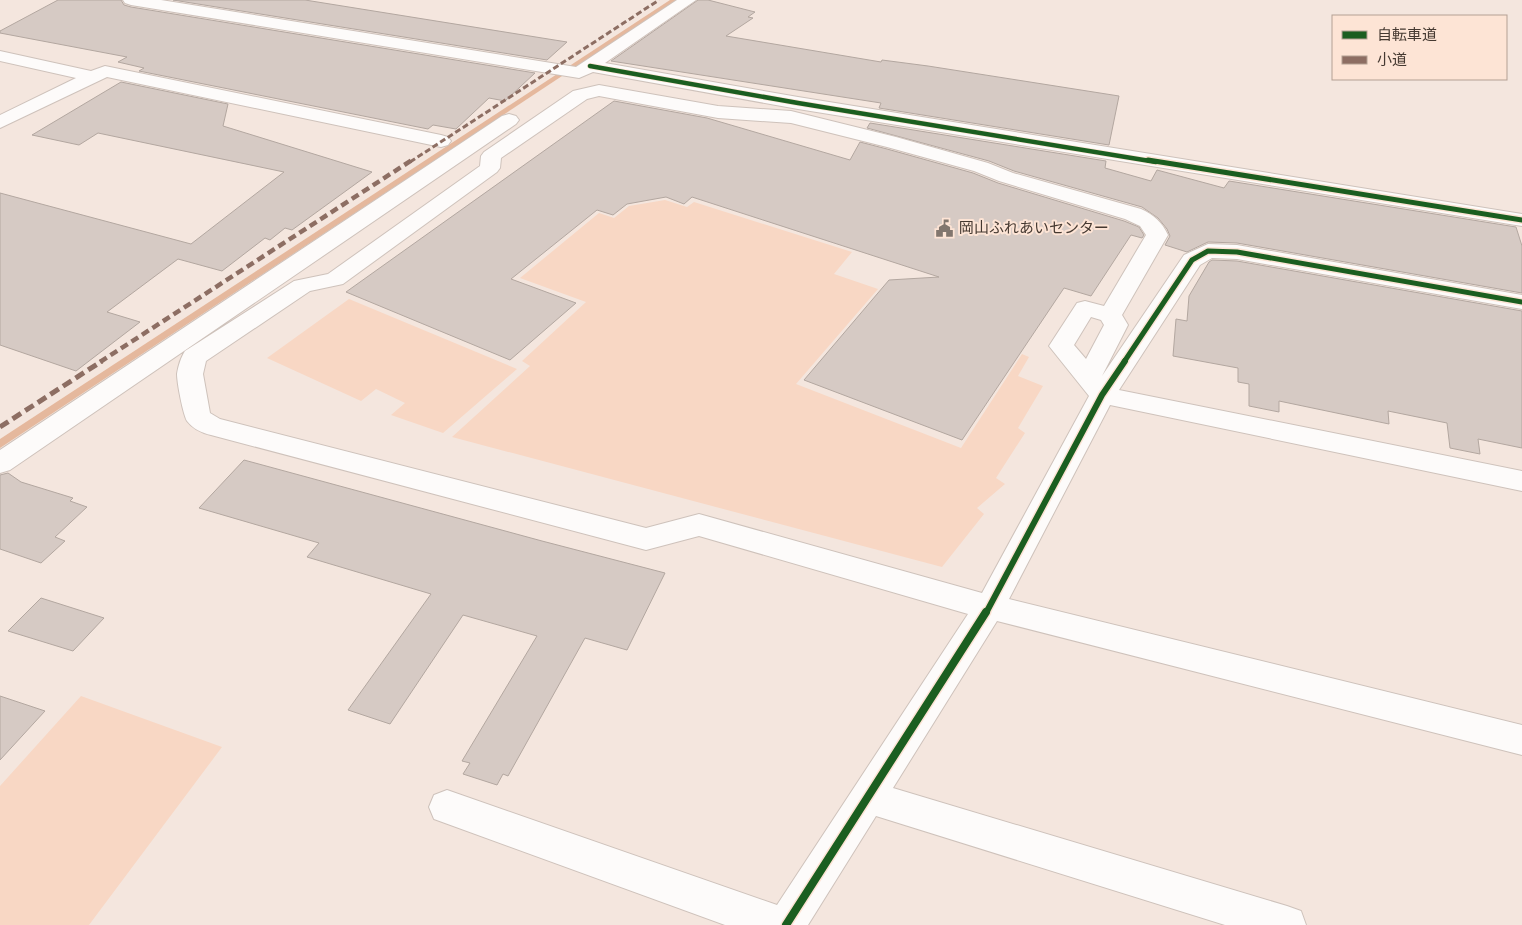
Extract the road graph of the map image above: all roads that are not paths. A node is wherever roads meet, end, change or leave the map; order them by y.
1 (131, 0) edge
2 (688, 0) edge
3 (0, 56) edge
4 (575, 70) junction
5 (94, 77) junction
6 (0, 122) edge
7 (441, 141) dead end
8 (1522, 220) edge
9 (1522, 302) edge
10 (1110, 316) junction
11 (1095, 386) junction
12 (0, 463) edge
13 (1522, 481) edge
14 (990, 606) junction
15 (1522, 740) edge
16 (868, 797) junction
17 (447, 807) dead end
18 (779, 925) edge
19 (786, 925) edge
20 (1287, 925) edge

1 - 4 street
2 - 4 street
3 - 5 street
4 - 8 street
4 - 12 street
5 - 6 street
5 - 7 street
9 - 11 street
10 - 11 street
10 - 11 street
10 - 14 street
11 - 13 street
11 - 14 street
14 - 15 street
14 - 16 street
16 - 19 street
16 - 20 street
17 - 18 street

